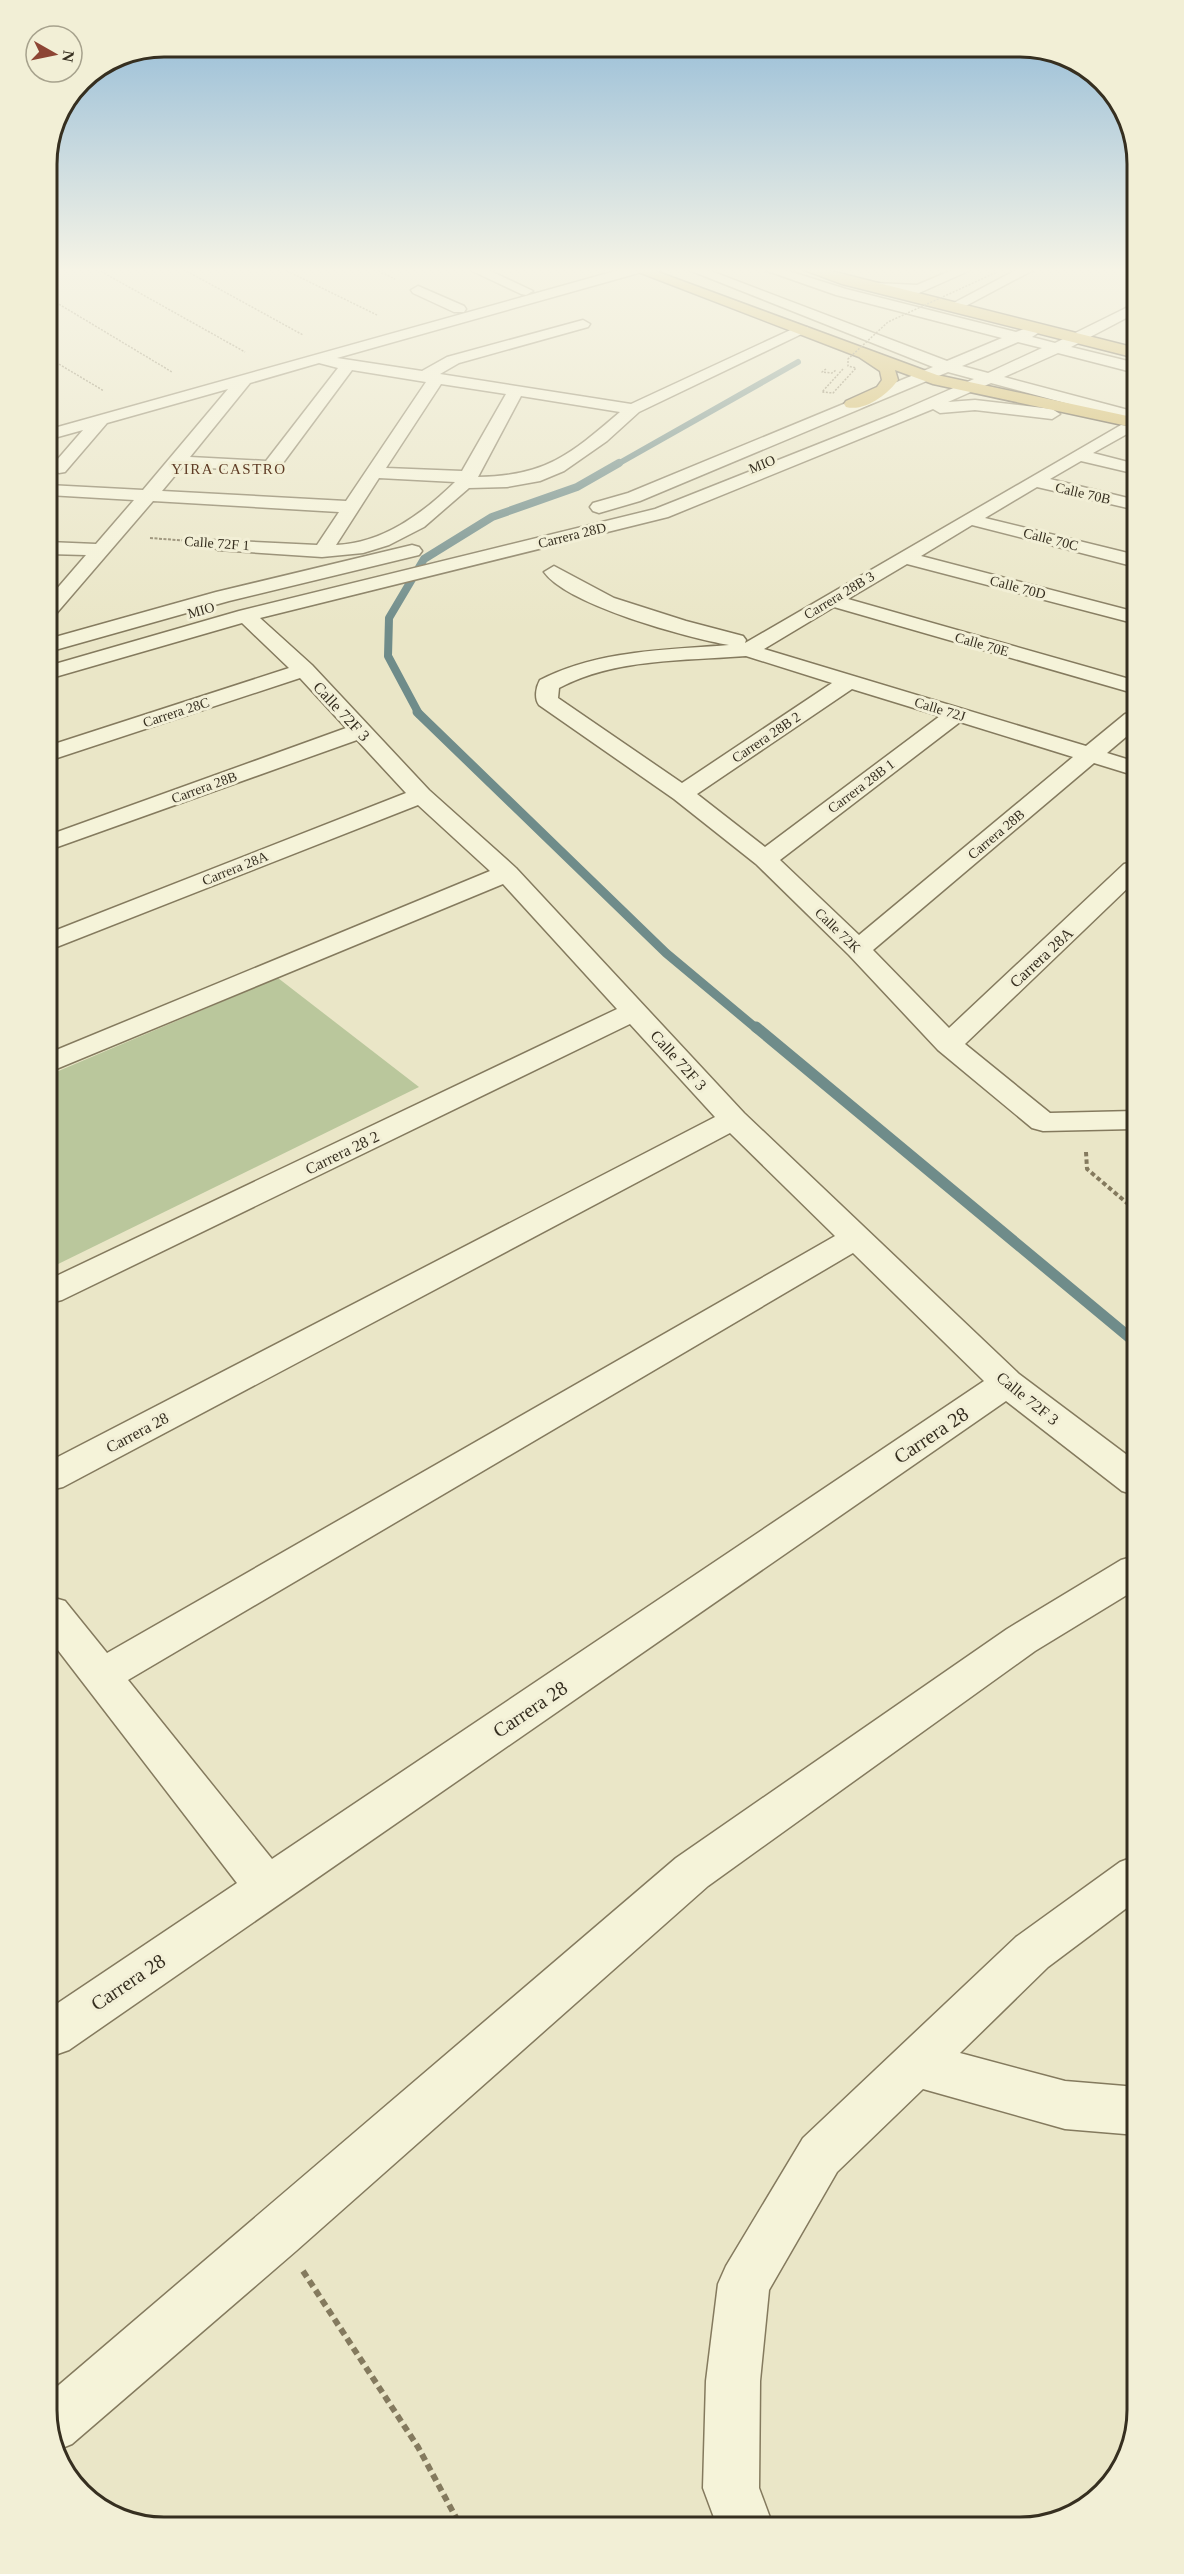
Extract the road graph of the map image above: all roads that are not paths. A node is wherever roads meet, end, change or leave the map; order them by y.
1 (180, 388) edge
2 (204, 388) edge
3 (225, 388) edge
4 (330, 388) edge
5 (424, 388) edge
6 (491, 388) edge
7 (678, 388) edge
8 (886, 388) edge
9 (899, 388) edge
10 (906, 388) edge
11 (941, 388) edge
12 (947, 388) edge
13 (983, 388) edge
14 (1003, 388) edge
15 (1003, 388) edge
16 (515, 392) junction
17 (852, 404) junction
18 (633, 409) junction
19 (1052, 414) junction
20 (900, 418) junction
21 (101, 420) junction
22 (57, 423) edge
23 (1127, 424) edge
24 (1127, 424) edge
25 (1127, 425) edge
26 (1127, 426) edge
27 (57, 432) edge
28 (1078, 455) junction
29 (177, 462) junction
30 (1127, 467) edge
31 (59, 468) dead end
32 (375, 473) junction
33 (466, 480) junction
34 (1033, 481) junction
35 (57, 491) edge
36 (148, 496) junction
37 (1127, 503) edge
38 (350, 507) junction
39 (583, 511) dead end
40 (969, 519) junction
41 (540, 537) junction
42 (218, 544) road end
43 (430, 547) dead end
44 (57, 548) edge
45 (100, 550) junction
46 (322, 551) junction
47 (904, 557) junction
48 (1127, 559) edge
49 (554, 572) dead end
50 (350, 576) junction
51 (57, 600) edge
52 (831, 600) junction
53 (246, 615) junction
54 (1127, 616) edge
55 (57, 643) edge
56 (754, 645) junction
57 (57, 651) edge
58 (57, 661) edge
59 (57, 670) edge
60 (304, 670) junction
61 (849, 681) junction
62 (1127, 685) edge
63 (547, 700) joint
64 (957, 714) junction
65 (1127, 723) edge
66 (359, 731) junction
67 (57, 751) edge
68 (1091, 755) junction
69 (1127, 766) edge
70 (682, 794) junction
71 (421, 795) junction
72 (57, 840) edge
73 (765, 859) junction
74 (507, 873) junction
75 (1127, 875) edge
76 (57, 939) edge
77 (858, 949) junction
78 (634, 1011) junction
79 (948, 1044) junction
80 (57, 1060) edge
81 (1127, 1114) edge
82 (733, 1119) junction
83 (857, 1237) junction
84 (57, 1289) edge
85 (1007, 1383) junction
86 (57, 1473) edge
87 (1127, 1475) edge
88 (1127, 1576) edge
89 (57, 1620) edge
90 (102, 1676) junction
91 (1127, 1883) edge
92 (268, 1888) junction
93 (57, 2031) edge
94 (915, 2064) junction
95 (1127, 2110) edge
96 (58, 2421) edge
97 (742, 2517) edge

1 - 22 street
2 - 21 street
3 - 29 street
4 - 29 street
5 - 32 street
6 - 16 street
7 - 18 street
8 - 17 highway
9 - 17 street, Carrera 28D
10 - 41 street, MIO
11 - 41 street, MIO
12 - 20 street, Carrera 28D
13 - 19 street
14 - 23 highway
15 - 24 street
16 - 18 street
16 - 33 street, Calle 72F 1
17 - 39 street, Carrera 28D
18 - 33 street
19 - 20 street
19 - 25 street
20 - 41 street, Carrera 28D
21 - 27 street
21 - 31 street
26 - 28 street, Carrera 28B 3
28 - 30 street
28 - 34 street, Carrera 28B 3
29 - 36 street
32 - 33 street
32 - 38 street
33 - 46 street, Calle 72F 1
34 - 37 street, Calle 70B
34 - 40 street, Carrera 28B 3
35 - 36 street
36 - 38 street
36 - 45 street
38 - 46 street
40 - 47 street, Carrera 28B 3
40 - 48 street, Calle 70C
41 - 50 street, Carrera 28D
41 - 50 street
42 - 46 street, Calle 72F 1
43 - 50 street, Carrera 28D
44 - 45 street
45 - 51 street
47 - 52 street, Carrera 28B 3
47 - 54 street, Calle 70D
49 - 56 street
50 - 53 street, Carrera 28D
50 - 55 street, Carrera 28D
50 - 57 street, MIO
50 - 58 street, MIO
52 - 56 street, Carrera 28B 3
52 - 62 street, Calle 70E
53 - 59 street, Carrera 28D
53 - 60 street, Calle 72F 3
56 - 61 street, Calle 72J
56 - 63 street, Carrera 28B 3
60 - 66 street, Calle 72F 3
60 - 67 street, Carrera 28C
61 - 64 street, Calle 72J
61 - 70 street, Carrera 28B 2
63 - 70 street, Calle 72K
64 - 68 street, Calle 72J
64 - 73 street, Carrera 28B 1
65 - 68 street, Carrera 28B
66 - 71 street, Calle 72F 3
66 - 72 street, Carrera 28B
68 - 69 street, Calle 72J
68 - 77 street, Carrera 28B
70 - 73 street, Calle 72K
71 - 74 street, Calle 72F 3
71 - 76 street, Carrera 28A
73 - 77 street, Calle 72K
74 - 78 street, Calle 72F 3
74 - 80 street
75 - 79 street, Carrera 28A
77 - 79 street, Calle 72K
78 - 82 street, Calle 72F 3
78 - 84 street, Carrera 28 2
79 - 81 street, Calle 72K
82 - 83 street, Calle 72F 3
82 - 86 street, Carrera 28
83 - 85 street, Calle 72F 3
83 - 90 street
85 - 87 street, Calle 72F 3
85 - 92 street, Carrera 28
88 - 96 street
89 - 90 street
90 - 92 street
91 - 94 street
92 - 93 street, Carrera 28
94 - 95 street
94 - 97 street

